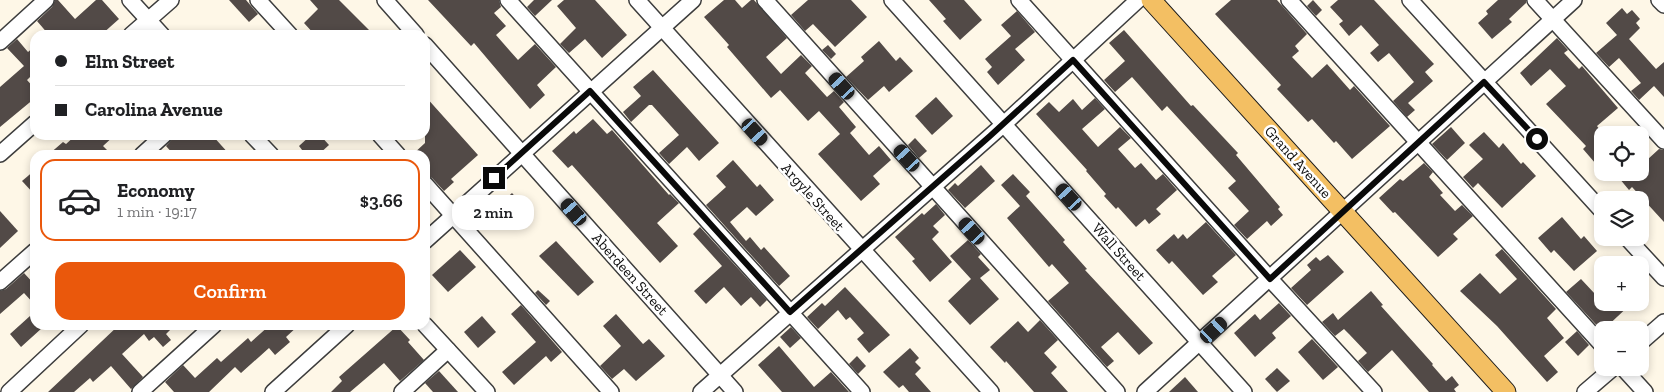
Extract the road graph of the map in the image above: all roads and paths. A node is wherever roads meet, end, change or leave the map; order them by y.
1 (46, 0) edge
2 (130, 0) edge
3 (171, 0) edge
4 (258, 0) edge
5 (385, 0) edge
6 (508, 0) edge
7 (637, 0) edge
8 (693, 0) edge
9 (765, 0) edge
10 (892, 0) edge
11 (1019, 0) edge
12 (1138, 0) edge
13 (1151, 0) edge
14 (1289, 0) edge
15 (1410, 0) edge
16 (1535, 0) edge
17 (1574, 0) edge
18 (1659, 0) edge
19 (1664, 6) edge
20 (148, 20) junction
21 (1553, 20) junction
22 (662, 28) junction
23 (137, 30) edge
24 (157, 30) edge
25 (285, 30) edge
26 (412, 30) edge
27 (0, 42) edge
28 (430, 51) edge
29 (1073, 60) junction
30 (1484, 82) junction
31 (590, 91) junction
32 (1004, 124) junction
33 (30, 127) edge
34 (158, 140) edge
35 (256, 140) edge
36 (384, 140) edge
37 (1664, 141) edge
38 (1418, 142) junction
39 (148, 150) edge
40 (265, 150) edge
41 (394, 150) edge
42 (522, 153) junction
43 (0, 154) edge
44 (932, 187) junction
45 (430, 190) edge
46 (1594, 202) edge
47 (1343, 211) junction
48 (453, 215) junction
49 (430, 236) edge
50 (1634, 246) edge
51 (861, 250) junction
52 (30, 255) edge
53 (1664, 278) edge
54 (1270, 279) junction
55 (0, 282) edge
56 (790, 312) junction
57 (1664, 322) edge
58 (77, 330) edge
59 (208, 330) edge
60 (341, 330) edge
61 (430, 330) edge
62 (1649, 335) edge
63 (1594, 336) edge
64 (1200, 342) junction
65 (448, 350) junction
66 (720, 375) junction
67 (1604, 376) edge
68 (1630, 376) edge
69 (9, 392) edge
70 (140, 392) edge
71 (273, 392) edge
72 (402, 392) edge
73 (486, 392) edge
74 (611, 392) edge
75 (701, 392) edge
76 (735, 392) edge
77 (862, 392) edge
78 (991, 392) edge
79 (1117, 392) edge
80 (1145, 392) edge
81 (1244, 392) edge
82 (1374, 392) edge
83 (1506, 392) edge
84 (1586, 392) edge
85 (1645, 392) edge

1 - 27 street
2 - 20 street
3 - 20 street
4 - 25 street
5 - 26 street
6 - 31 street
7 - 22 street, Argyle Street
8 - 22 street
9 - 44 street
10 - 32 street, Wall Street
11 - 29 street
12 - 29 street
13 - 47 main road, Grand Avenue
14 - 38 street
15 - 30 street
16 - 21 street
17 - 21 street
18 - 19 street
20 - 23 street
20 - 24 street
21 - 30 street
21 - 37 street
22 - 31 street
22 - 51 street, Argyle Street
28 - 42 street, Aberdeen Street
29 - 32 street
29 - 54 street
30 - 38 street
30 - 46 street
31 - 42 street
31 - 56 street
32 - 44 street
32 - 64 street, Wall Street
33 - 43 street
34 - 39 street
35 - 40 street
36 - 41 street
38 - 47 street
38 - 63 street
42 - 48 street
42 - 66 street, Aberdeen Street
44 - 51 street
44 - 79 street
45 - 48 street
47 - 54 street
47 - 83 main road, Grand Avenue
48 - 49 street
48 - 74 street
50 - 53 street
51 - 56 street
51 - 78 street, Argyle Street
52 - 55 street
54 - 64 street
54 - 82 street
56 - 66 street
56 - 77 street
57 - 62 street
58 - 69 street
59 - 70 street
60 - 71 street
61 - 65 street
64 - 80 street
64 - 81 street, Wall Street
65 - 72 street
65 - 73 street
66 - 75 street
66 - 76 street, Aberdeen Street
67 - 84 street
68 - 85 street

